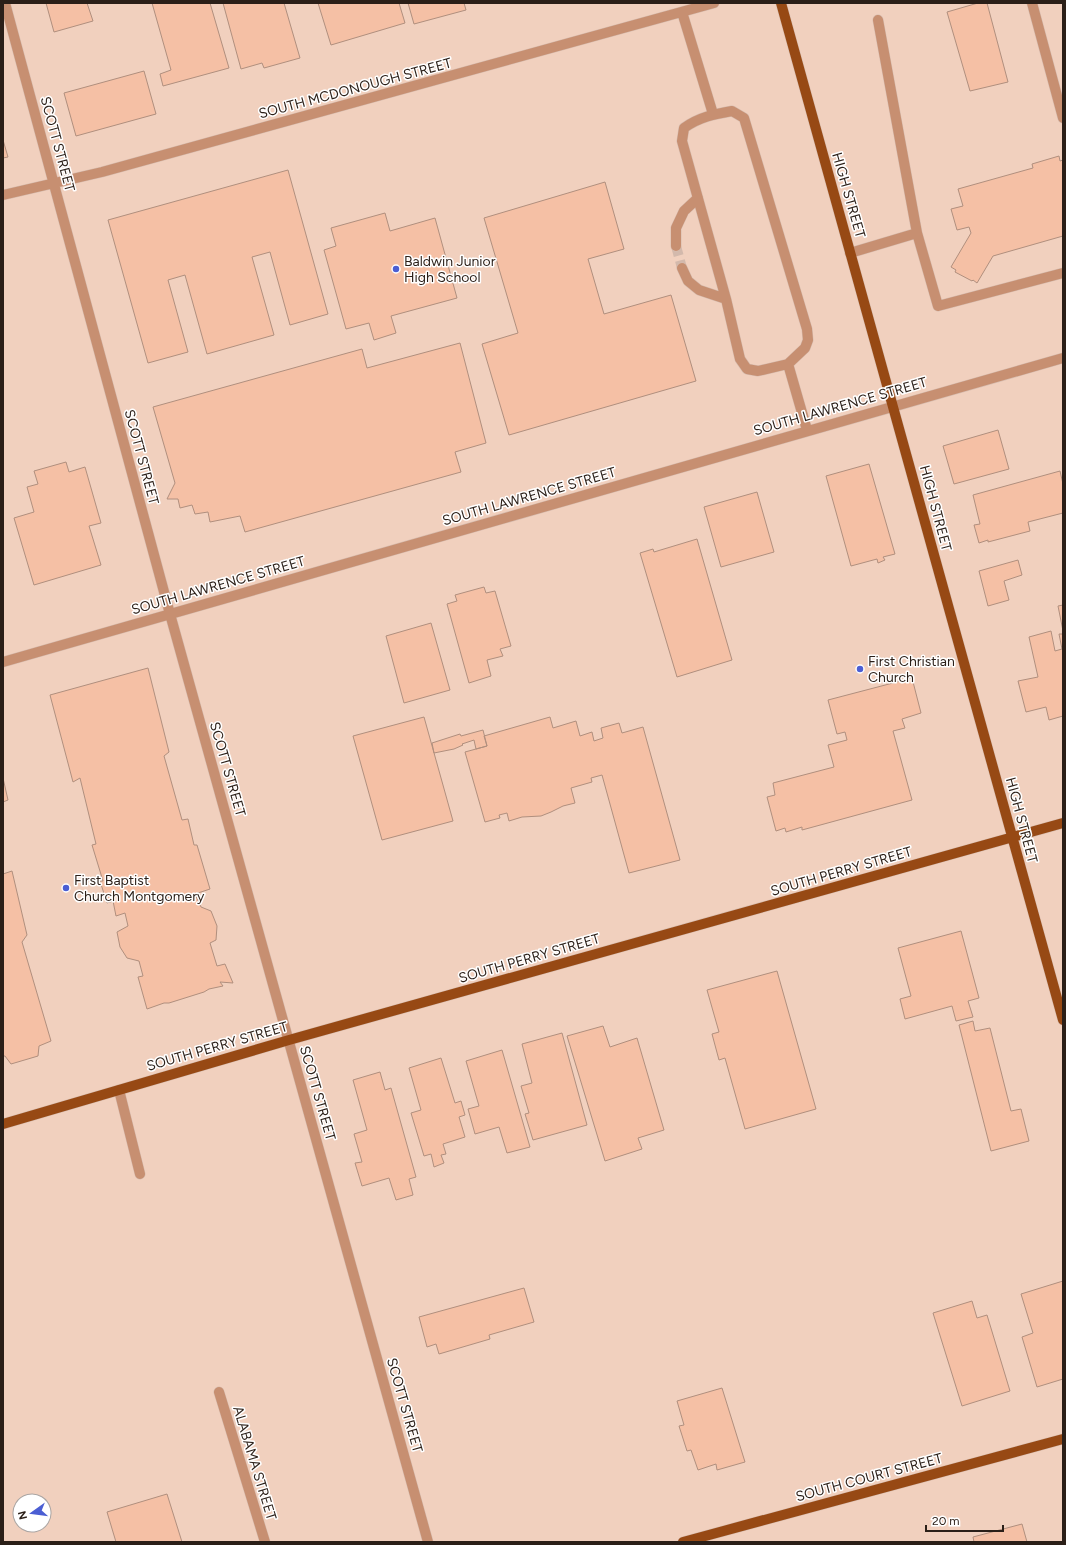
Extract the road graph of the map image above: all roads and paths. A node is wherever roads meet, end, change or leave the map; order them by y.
1 (5, 3) edge
2 (714, 3) edge
3 (781, 3) edge
4 (1032, 3) edge
5 (682, 12) junction
6 (878, 20) dead end
7 (713, 114) junction
8 (1063, 118) edge
9 (53, 183) junction
10 (3, 196) edge
11 (698, 198) junction
12 (917, 233) junction
13 (676, 246) tunnel mouth
14 (850, 253) junction
15 (682, 268) tunnel mouth
16 (1063, 273) edge
17 (726, 299) junction
18 (1063, 358) edge
19 (788, 364) junction
20 (893, 406) junction
21 (807, 430) junction
22 (170, 614) junction
23 (3, 662) edge
24 (1063, 823) edge
25 (1012, 837) junction
26 (1063, 1020) edge
27 (289, 1040) junction
28 (119, 1090) junction
29 (3, 1124) edge
30 (140, 1174) dead end
31 (219, 1392) dead end
32 (1063, 1439) edge
33 (265, 1542) edge
34 (428, 1542) edge
35 (683, 1542) edge

1 - 9 street, SCOTT STREET
2 - 5 street, SOUTH MCDONOUGH STREET
3 - 14 main road, HIGH STREET
4 - 8 street
5 - 7 street
5 - 9 street, SOUTH MCDONOUGH STREET
6 - 12 street
7 - 11 street
7 - 19 street
9 - 10 street, SOUTH MCDONOUGH STREET
9 - 22 street, SCOTT STREET
11 - 13 street
11 - 17 street
12 - 14 street
12 - 16 street
14 - 20 main road, HIGH STREET
15 - 17 street
17 - 19 street
18 - 20 street, SOUTH LAWRENCE STREET
19 - 21 street
20 - 21 street, SOUTH LAWRENCE STREET
20 - 25 main road, HIGH STREET
21 - 22 street, SOUTH LAWRENCE STREET
22 - 23 street, SOUTH LAWRENCE STREET
22 - 27 street, SCOTT STREET
24 - 25 main road, SOUTH PERRY STREET
25 - 26 main road, HIGH STREET
25 - 27 main road, SOUTH PERRY STREET
27 - 28 main road, SOUTH PERRY STREET
27 - 34 street, SCOTT STREET
28 - 29 main road, SOUTH PERRY STREET
28 - 30 street
31 - 33 street, ALABAMA STREET
32 - 35 main road, SOUTH COURT STREET

